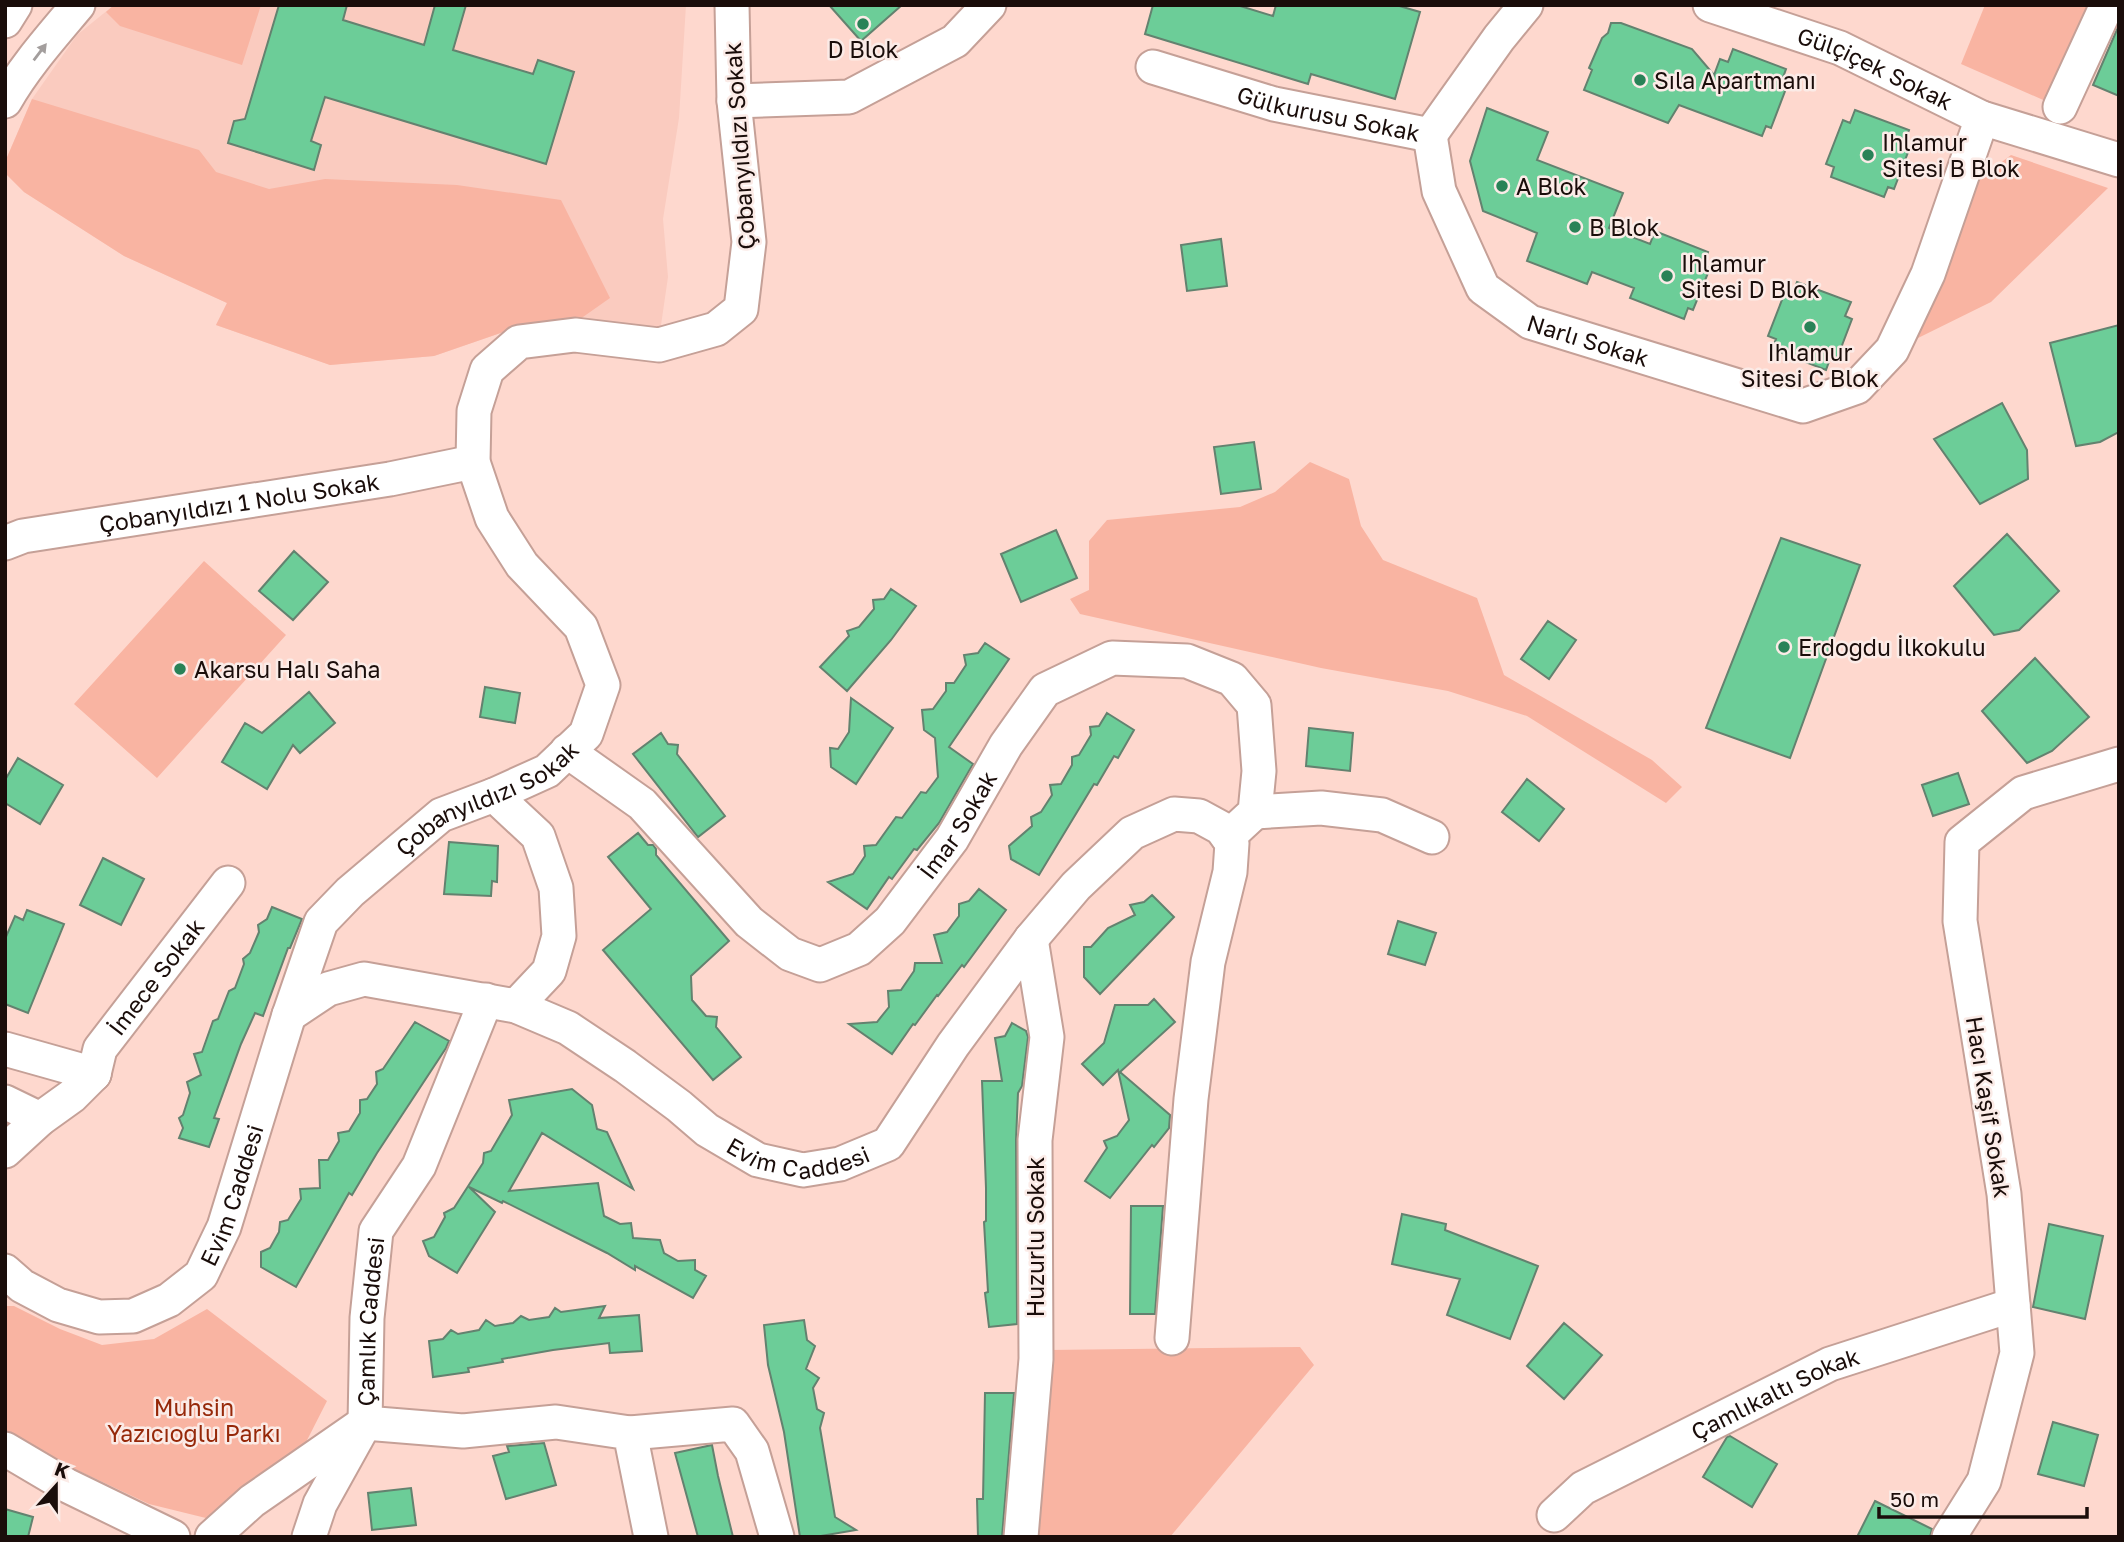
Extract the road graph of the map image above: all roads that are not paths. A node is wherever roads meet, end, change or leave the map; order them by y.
1 (15, 5) edge
2 (78, 5) edge
3 (732, 5) edge
4 (989, 5) edge
5 (1526, 5) edge
6 (1710, 5) edge
7 (2107, 5) edge
8 (5, 21) edge
9 (1153, 67) dead end
10 (5, 101) edge
11 (734, 101) junction
12 (2060, 107) dead end
13 (1982, 118) junction
14 (1430, 135) junction
15 (2119, 160) edge
16 (473, 462) junction
17 (5, 543) edge
18 (567, 751) junction
19 (2119, 764) edge
20 (494, 795) junction
21 (1255, 811) junction
22 (1228, 837) junction
23 (1432, 837) dead end
24 (228, 883) dead end
25 (1031, 939) junction
26 (501, 1003) junction
27 (289, 1015) junction
28 (5, 1049) edge
29 (94, 1074) junction
30 (5, 1102) edge
31 (40, 1119) junction
32 (5, 1151) edge
33 (5, 1271) edge
34 (2013, 1305) junction
35 (1172, 1338) dead end
36 (365, 1423) junction
37 (630, 1433) junction
38 (5, 1449) edge
39 (1554, 1515) dead end
40 (173, 1537) edge
41 (212, 1537) edge
42 (309, 1537) edge
43 (652, 1537) edge
44 (777, 1537) edge
45 (1021, 1537) edge
46 (1949, 1537) edge

1 - 8 street
10 -> 2 street
3 - 11 street, Çobanyıldızı Sokak
4 - 11 street
5 - 14 street, Gülkurusu Sokak
6 - 13 street, Gülçiçek Sokak
7 - 12 street
9 - 14 street, Gülkurusu Sokak
11 - 16 street, Çobanyıldızı Sokak
13 - 14 street, Narlı Sokak
13 - 15 street, Gülçiçek Sokak
16 - 17 street, Çobanyıldızı 1 Nolu Sokak
16 - 18 street, Çobanyıldızı Sokak
18 - 20 street, Çobanyıldızı Sokak
18 - 21 street, İmar Sokak
19 - 34 street, Hacı Kaşif Sokak
20 - 26 street
20 - 27 street, Çobanyıldızı Sokak
21 - 22 street
21 - 23 street
22 - 25 street, Evim Caddesi
22 - 35 street
24 - 29 street, İmece Sokak
25 - 26 street, Evim Caddesi
25 - 45 street, Huzurlu Sokak
26 - 27 street, Evim Caddesi
26 - 36 street, Çamlık Caddesi
27 - 33 street, Evim Caddesi
28 - 29 street
29 - 31 street
30 - 31 street
31 - 32 street
34 - 39 street, Çamlıkaltı Sokak
34 - 46 street, Hacı Kaşif Sokak
36 - 37 street, Çamlık Caddesi
36 - 41 street
36 - 42 street
37 - 43 street
37 - 44 street
38 - 40 street

